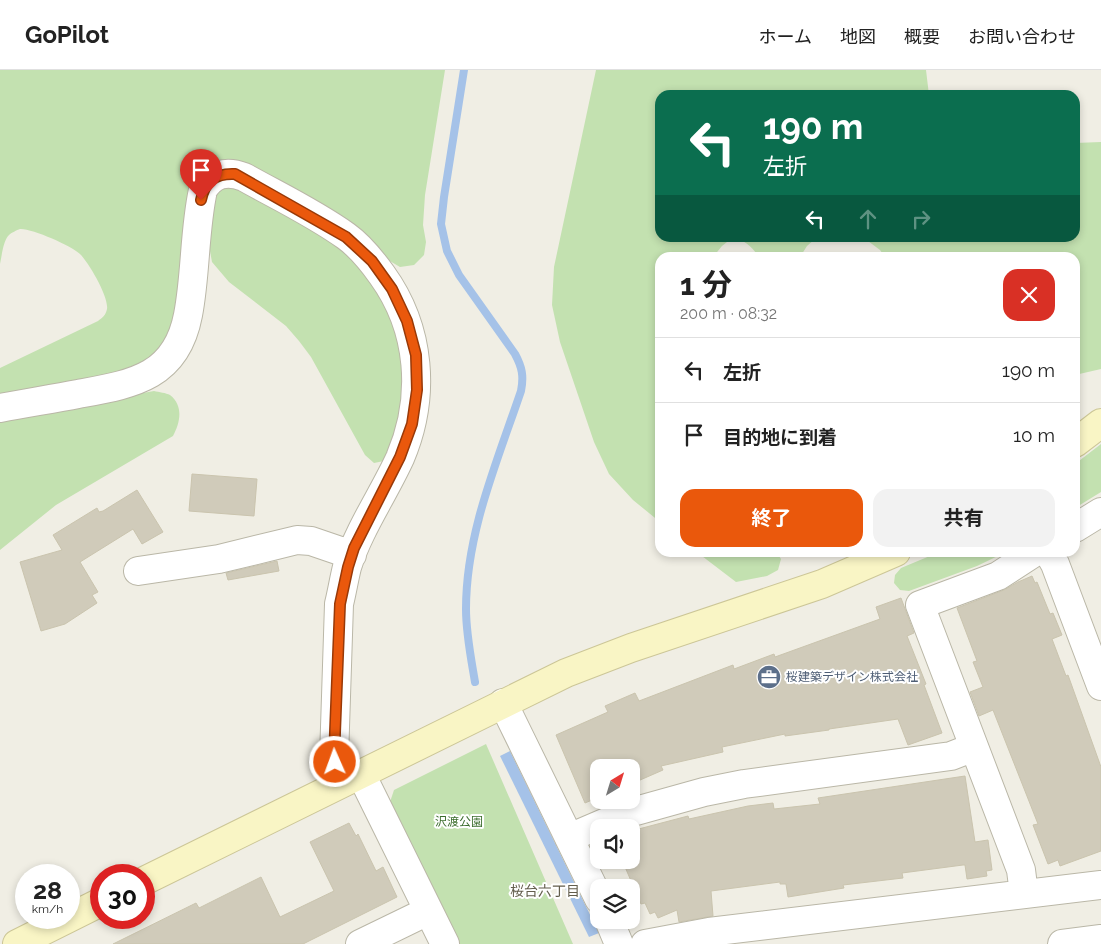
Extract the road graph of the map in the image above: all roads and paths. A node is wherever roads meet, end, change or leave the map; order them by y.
1 (0, 408) edge
2 (1101, 423) edge
3 (1080, 439) edge
4 (1101, 512) edge
5 (1080, 525) edge
6 (352, 556) junction
7 (884, 557) edge
8 (1028, 557) edge
9 (1051, 557) edge
10 (138, 571) dead end
11 (1101, 686) edge
12 (503, 703) junction
13 (974, 747) junction
14 (353, 778) junction
15 (569, 838) junction
16 (155, 876) edge
17 (590, 881) edge
18 (1101, 885) edge
19 (1024, 894) junction
20 (90, 908) edge
21 (428, 911) junction
22 (613, 929) edge
23 (1101, 939) edge
24 (17, 944) edge
25 (360, 944) edge
26 (445, 944) edge
27 (619, 944) edge
28 (645, 944) edge
29 (1062, 944) edge

1 - 6 street
2 - 3 street
4 - 5 street
6 - 10 street
6 - 14 street
7 - 12 street
8 - 13 street
9 - 11 street
12 - 14 street
12 - 15 street
13 - 15 street
13 - 19 street
14 - 16 street
14 - 21 street
15 - 17 street
18 - 19 street
19 - 28 street
20 - 24 street
21 - 25 street
21 - 26 street
22 - 27 street
23 - 29 street

